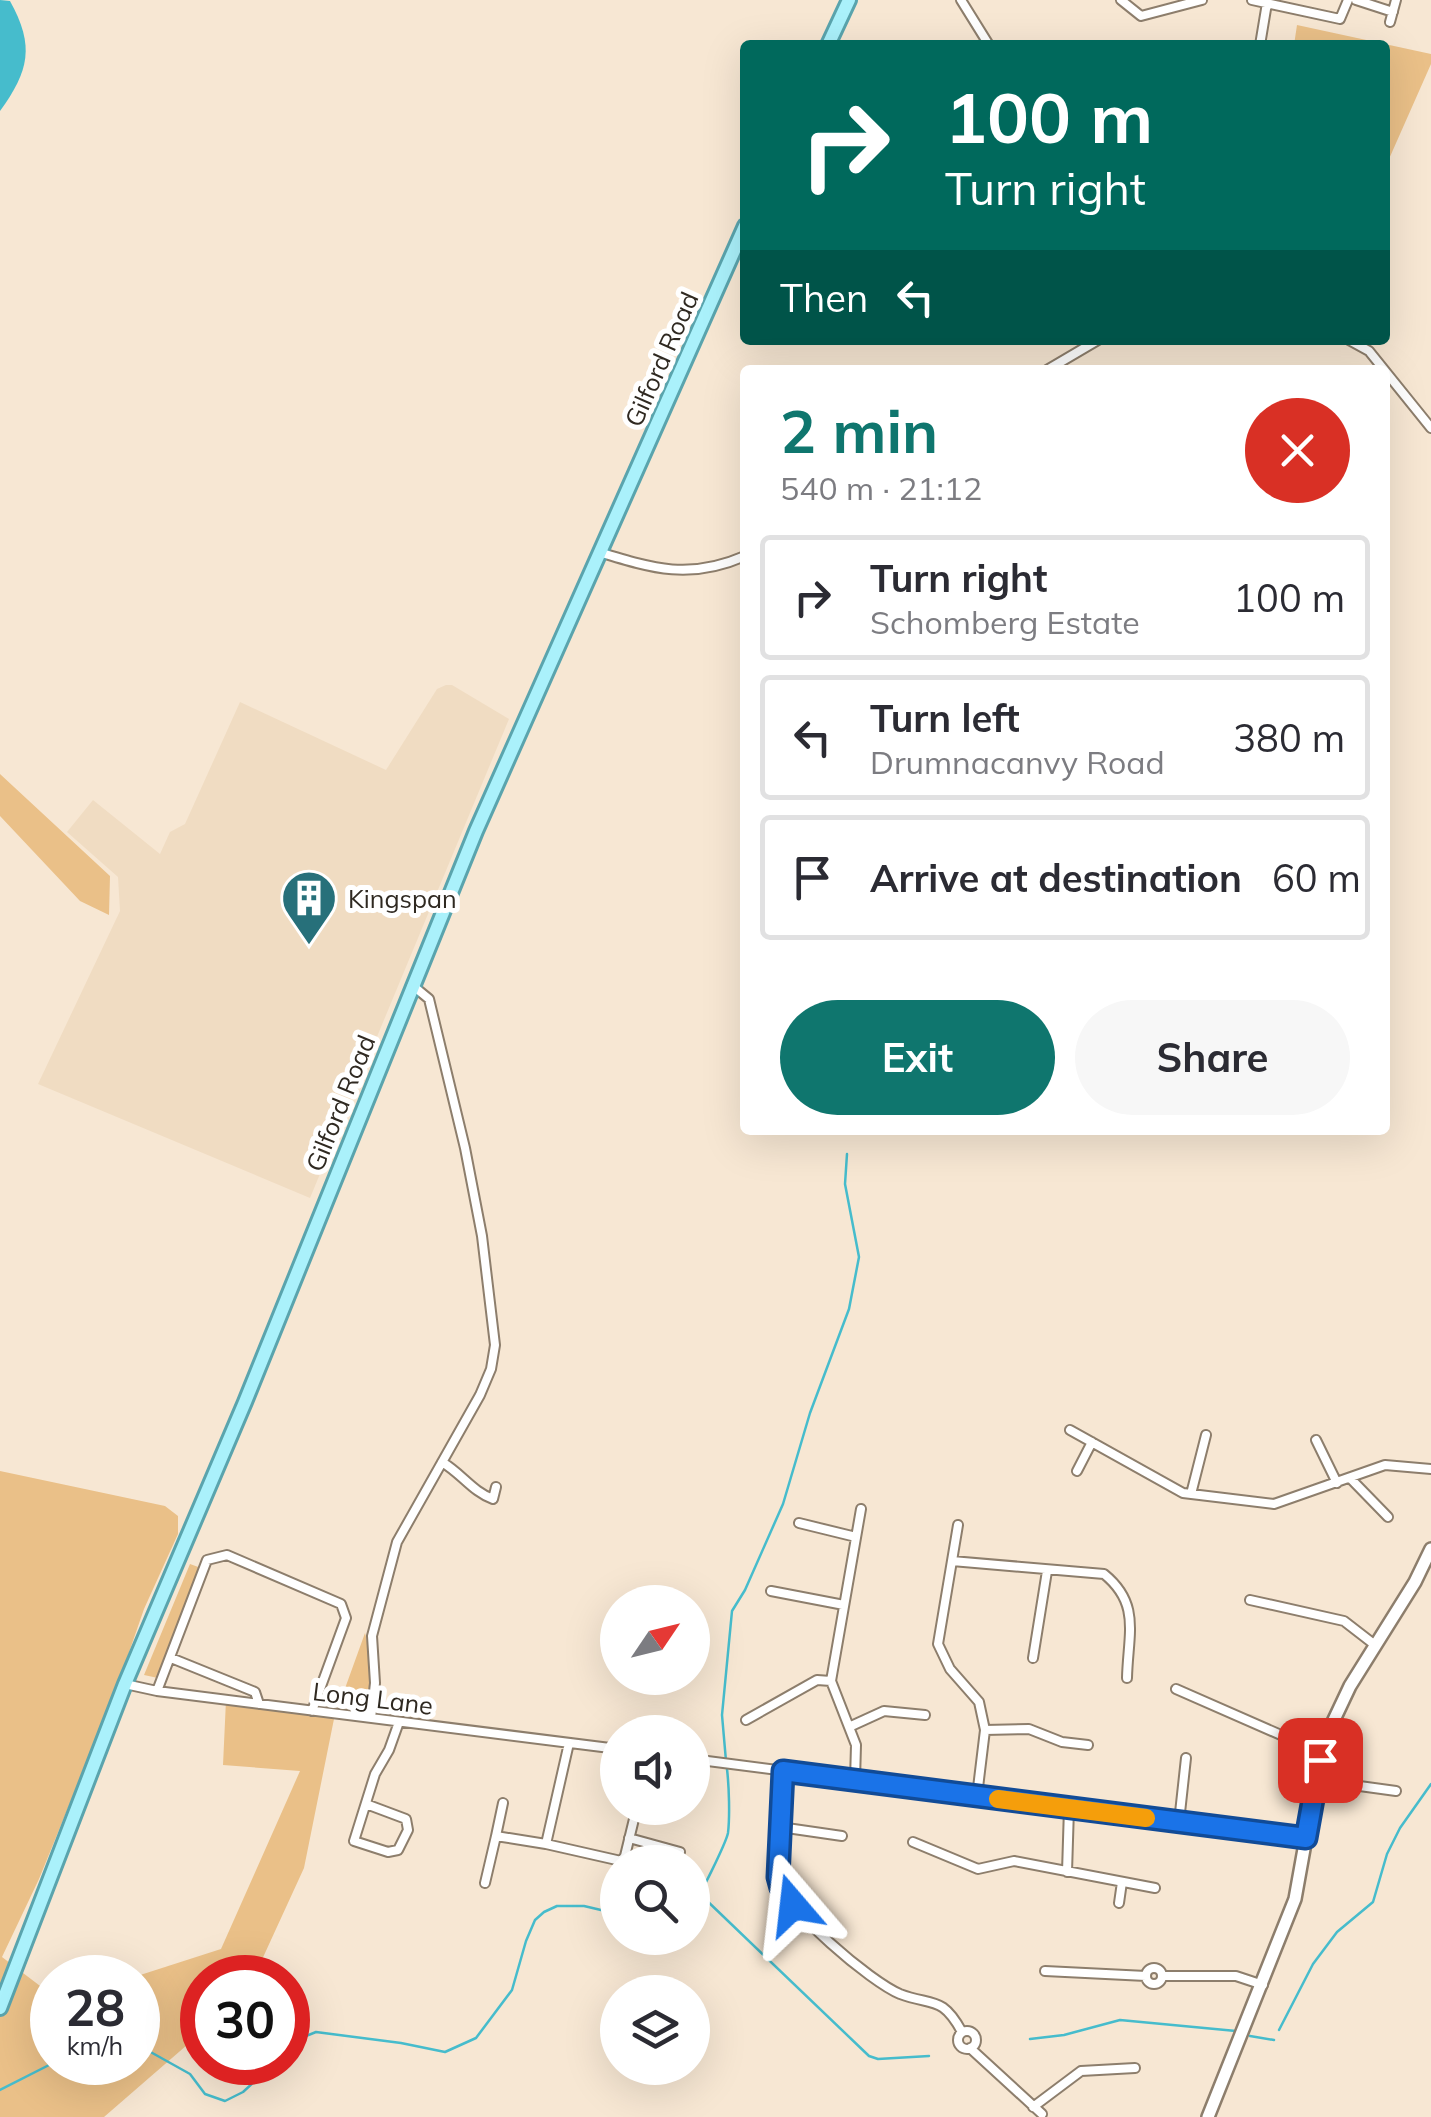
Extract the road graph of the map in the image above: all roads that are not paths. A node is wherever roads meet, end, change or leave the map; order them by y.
1 (849, 0) edge
2 (961, 0) edge
3 (1121, 0) edge
4 (1202, 0) edge
5 (1252, 0) edge
6 (1348, 0) edge
7 (1356, 0) edge
8 (1396, 0) edge
9 (1268, 3) junction
10 (830, 40) edge
11 (986, 40) edge
12 (1261, 40) edge
13 (740, 237) edge
14 (1090, 345) edge
15 (1359, 345) edge
16 (1056, 365) edge
17 (1381, 365) edge
18 (1390, 376) edge
19 (1431, 428) edge
20 (600, 552) junction
21 (740, 558) edge
22 (412, 984) junction
23 (1070, 1430) dead end
24 (1206, 1436) dead end
25 (1316, 1440) dead end
26 (1092, 1442) junction
27 (442, 1462) junction
28 (1431, 1469) edge
29 (1077, 1471) dead end
30 (1351, 1479) junction
31 (1337, 1484) junction
32 (496, 1487) dead end
33 (1191, 1494) junction
34 (493, 1499) junction
35 (490, 1510) dead end
36 (861, 1510) dead end
37 (1388, 1517) dead end
38 (799, 1523) dead end
39 (958, 1525) dead end
40 (856, 1536) junction
41 (1431, 1549) edge
42 (952, 1561) junction
43 (1046, 1571) junction
44 (772, 1591) dead end
45 (1250, 1600) dead end
46 (844, 1605) junction
47 (1375, 1645) junction
48 (171, 1658) junction
49 (1033, 1658) dead end
50 (1127, 1678) dead end
51 (831, 1681) junction
52 (125, 1684) junction
53 (1176, 1689) dead end
54 (157, 1691) junction
55 (259, 1704) junction
56 (312, 1711) junction
57 (924, 1715) dead end
58 (371, 1718) junction
59 (746, 1720) dead end
60 (399, 1722) junction
61 (849, 1727) junction
62 (985, 1730) junction
63 (569, 1743) junction
64 (1088, 1745) dead end
65 (600, 1747) edge
66 (1322, 1753) junction
67 (1186, 1758) dead end
68 (710, 1761) edge
69 (783, 1771) junction
70 (855, 1780) junction
71 (1316, 1780) junction
72 (1396, 1791) dead end
73 (977, 1796) junction
74 (503, 1803) dead end
75 (366, 1804) junction
76 (1069, 1808) junction
77 (1179, 1822) junction
78 (633, 1825) edge
79 (780, 1827) junction
80 (496, 1836) junction
81 (842, 1836) dead end
82 (630, 1838) junction
83 (1306, 1838) junction
84 (913, 1842) dead end
85 (546, 1844) junction
86 (655, 1845) edge
87 (1067, 1872) junction
88 (1122, 1882) junction
89 (485, 1883) dead end
90 (1155, 1888) dead end
91 (1118, 1903) dead end
92 (1045, 1971) dead end
93 (1263, 1985) junction
94 (0, 2008) edge
95 (1135, 2068) dead end
96 (1033, 2107) junction
97 (1042, 2114) dead end
98 (1208, 2117) edge

1 - 10 main road
2 - 11 street
3 - 4 street
5 - 9 street
6 - 9 street
7 - 8 street
9 - 12 street
13 - 20 main road, Gilford Road
14 - 16 street
15 - 17 street
18 - 19 street
20 - 21 street
20 - 22 main road, Gilford Road
22 - 27 street
22 - 52 main road, Gilford Road
23 - 26 street
24 - 33 street
25 - 31 street
26 - 29 street
26 - 33 street
27 - 34 street
27 - 58 street
28 - 30 street
30 - 31 street
30 - 37 street
31 - 33 street
32 - 34 street
34 - 35 street
36 - 40 street
38 - 40 street
39 - 42 street
40 - 46 street
41 - 47 main road
42 - 43 street
42 - 62 street
43 - 49 street
43 - 50 street
44 - 46 street
45 - 47 street
46 - 51 street
47 - 66 main road
48 - 54 street
48 - 55 street
48 - 56 street
51 - 59 street
51 - 61 street
52 - 54 street, Long Lane
52 - 94 main road, Gilford Road
53 - 66 street
54 - 55 street, Long Lane
55 - 56 street, Long Lane
56 - 58 street, Long Lane
57 - 61 street
58 - 60 street, Long Lane
60 - 63 street, Long Lane
60 - 75 street
61 - 70 street
62 - 64 street
62 - 73 street
63 - 65 street, Long Lane
63 - 85 street
66 - 71 main road
67 - 77 street
68 - 69 street
69 - 70 street
69 - 79 street
70 - 73 street
71 - 72 street
71 - 83 main road
73 - 76 street
74 - 80 street
75 - 75 street
76 - 77 street
76 - 87 street
77 - 83 street
78 - 82 street
79 - 81 street
79 - 96 street
80 - 85 street
80 - 89 street
82 - 85 street
82 - 86 street
83 - 93 main road
84 - 87 street
87 - 88 street
88 - 90 street
88 - 91 street
92 - 93 street
93 - 98 main road
95 - 96 street
96 - 97 street

